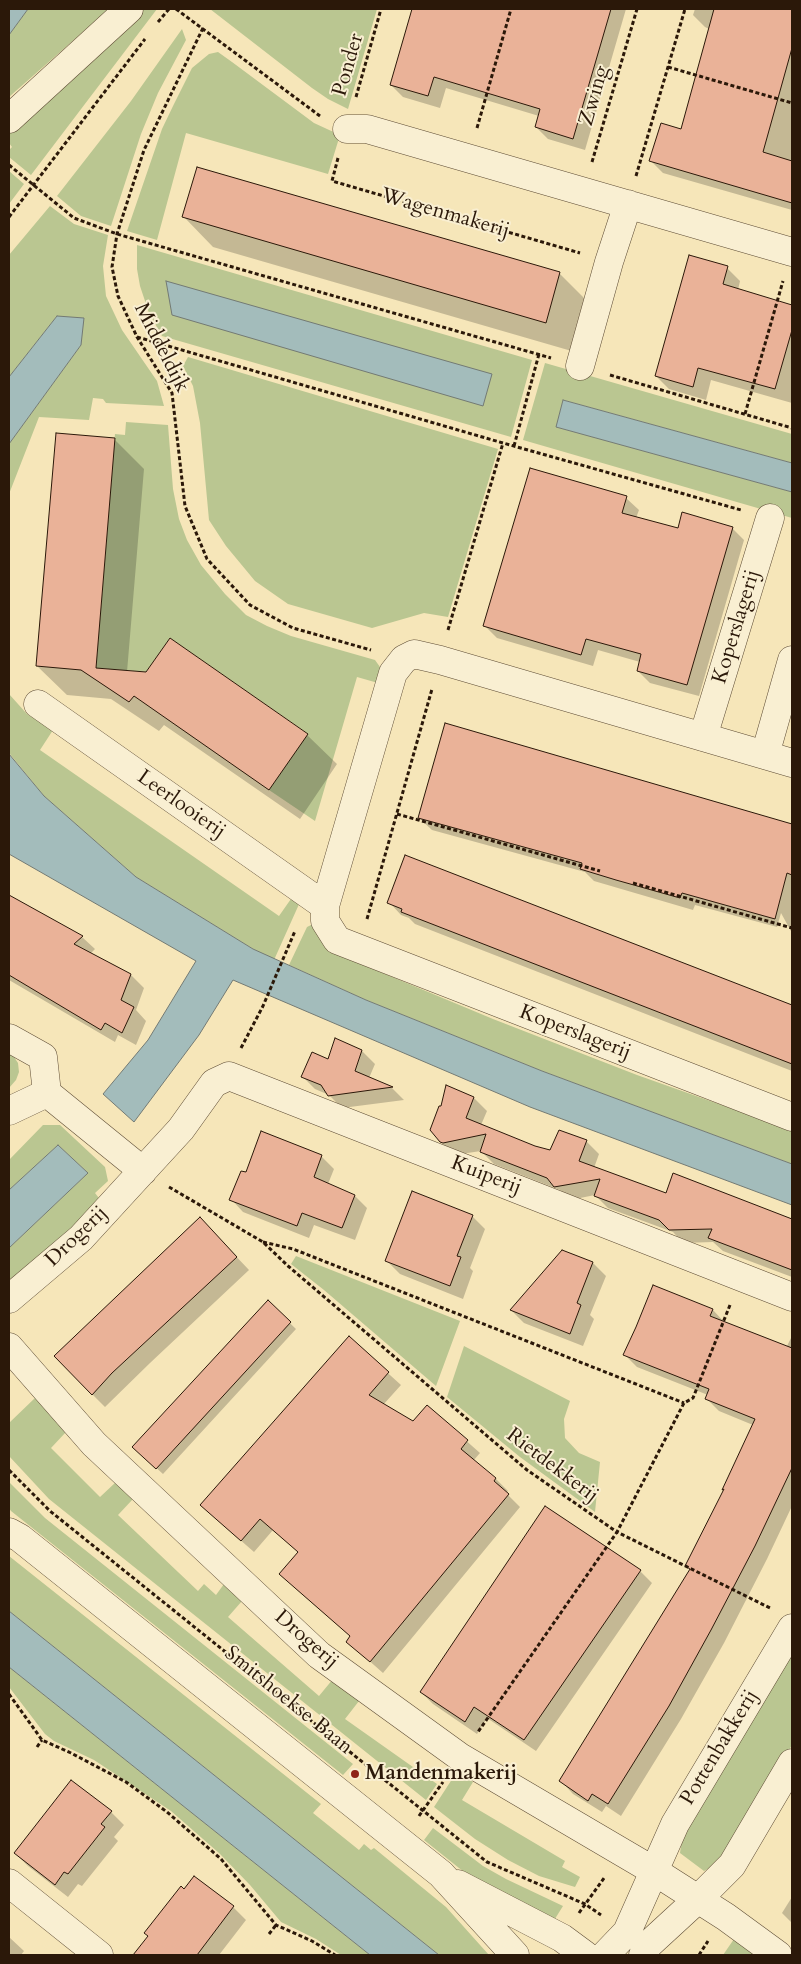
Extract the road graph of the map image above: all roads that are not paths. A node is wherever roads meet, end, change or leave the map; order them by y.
1 (129, 9) edge
2 (9, 119) edge
3 (347, 129) road end
4 (628, 204) junction
5 (792, 252) edge
6 (580, 366) road end
7 (770, 518) road end
8 (792, 660) edge
9 (38, 704) dead end
10 (703, 737) junction
11 (765, 755) junction
12 (792, 763) edge
13 (325, 906) junction
14 (9, 1038) edge
15 (229, 1076) joint
16 (47, 1093) junction
17 (9, 1111) edge
18 (792, 1117) edge
19 (143, 1171) junction
20 (792, 1297) edge
21 (9, 1299) edge
22 (9, 1347) edge
23 (13, 1531) edge
24 (784, 1620) edge
25 (792, 1763) edge
26 (654, 1871) junction
27 (441, 1874) junction
28 (9, 1883) edge
29 (698, 1899) junction
30 (99, 1955) edge
31 (514, 1955) edge
32 (585, 1955) edge
33 (605, 1955) edge
34 (643, 1955) edge
35 (778, 1955) edge

1 - 2 street
3 - 4 street
4 - 5 street
4 - 6 street
7 - 10 street, Koperslagerij
8 - 11 street
9 - 13 street, Leerlooierij
10 - 11 street
10 - 13 street, Koperslagerij
11 - 12 street
13 - 18 street, Koperslagerij
14 - 16 street
15 - 19 street, Drogerij
15 - 20 street, Kuiperij
16 - 17 street
16 - 19 street
19 - 21 street, Drogerij
22 - 26 street, Drogerij
23 - 27 street, Smitshoekse Baan
24 - 26 street, Pottenbakkerij
25 - 29 street
26 - 29 street
26 - 33 street, Pottenbakkerij
27 - 31 street, Smitshoekse Baan
27 - 32 street, Smitshoekse Baan
28 - 30 street
29 - 34 street
29 - 35 street

